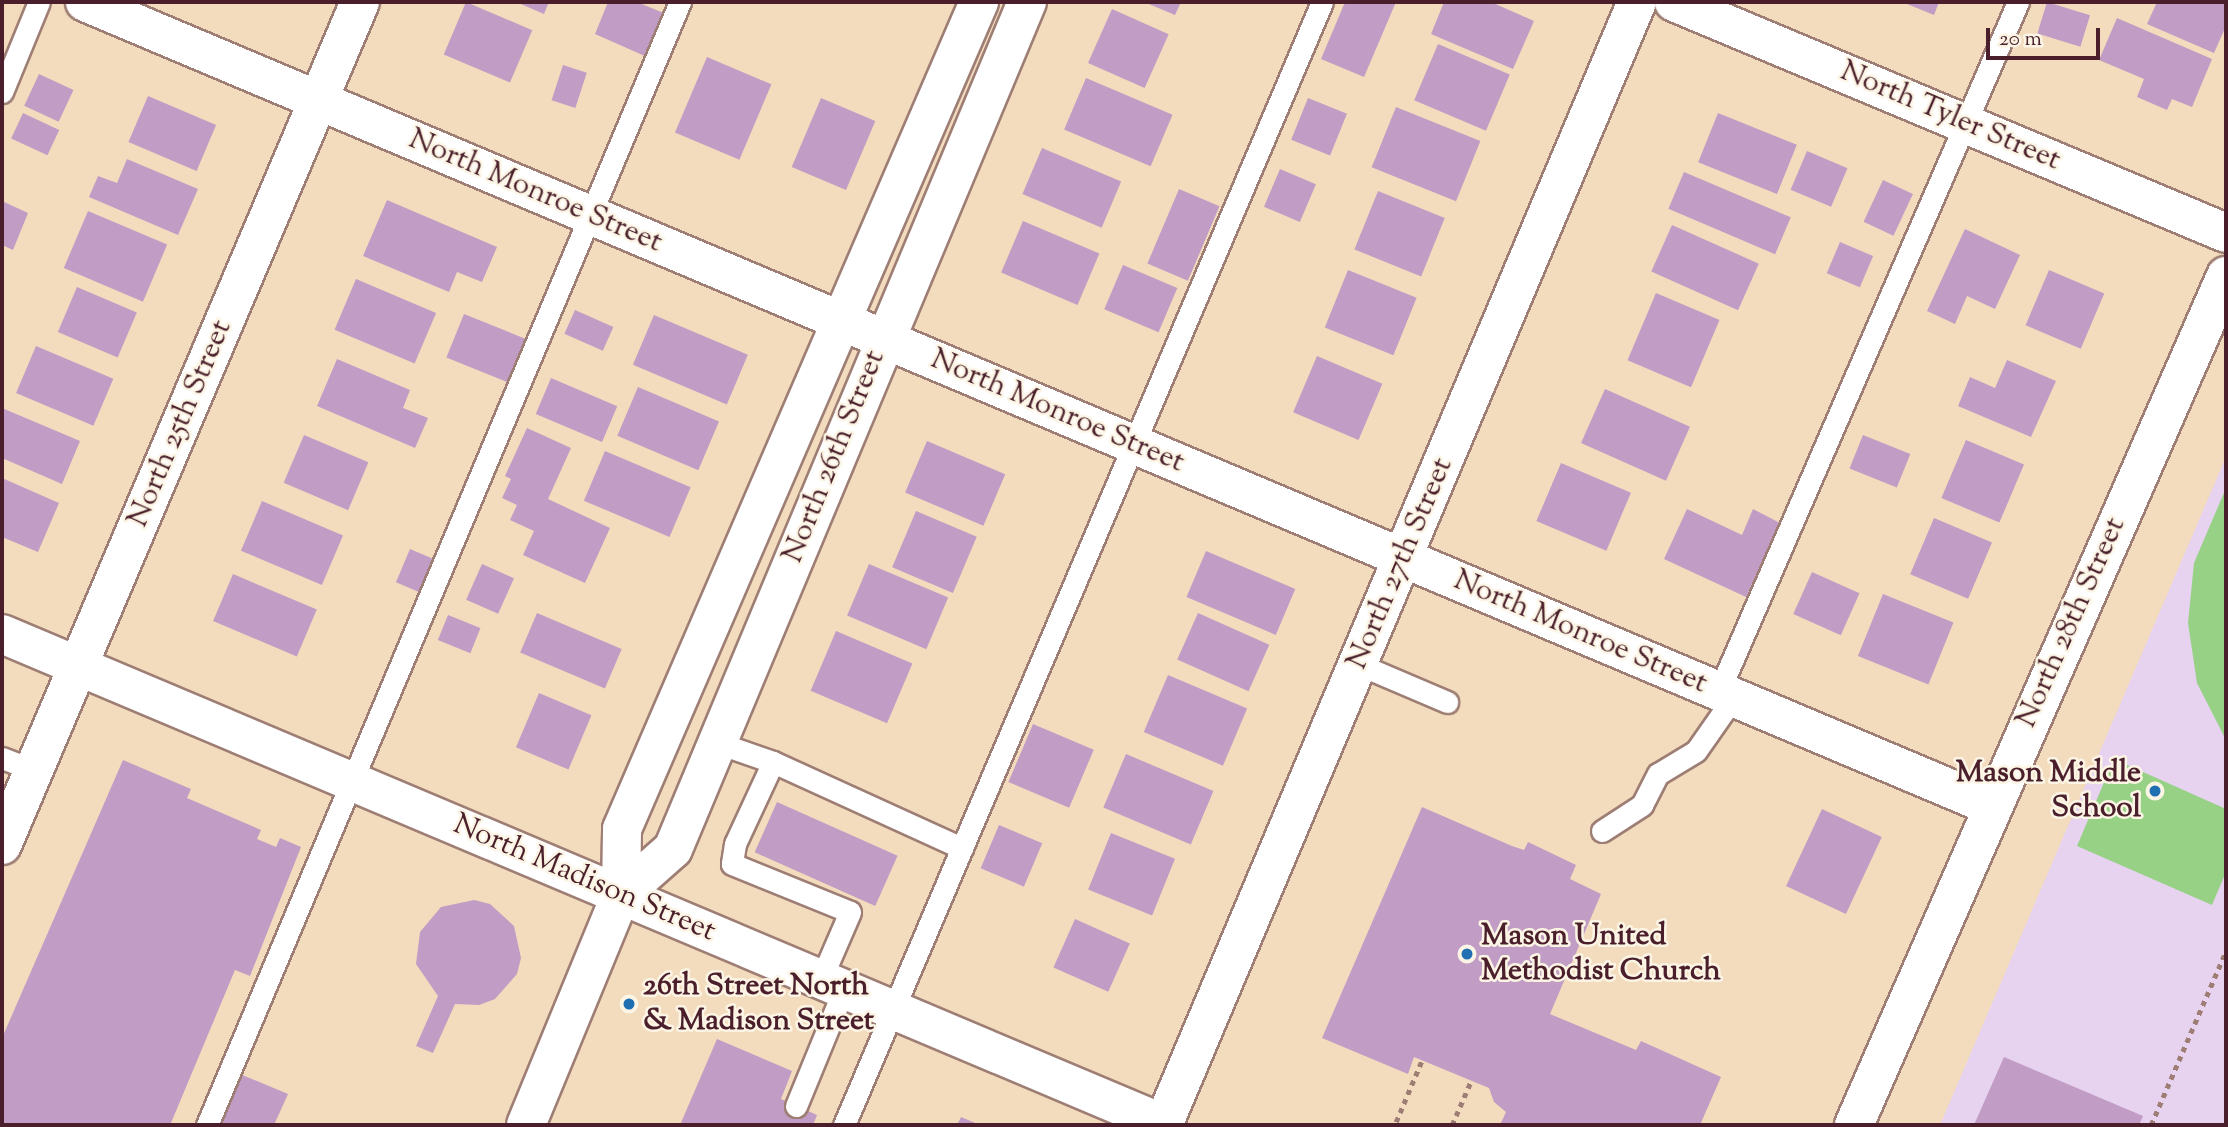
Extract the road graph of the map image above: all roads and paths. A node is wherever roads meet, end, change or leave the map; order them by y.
1 (39, 2) edge
2 (85, 2) edge
3 (360, 2) edge
4 (680, 2) edge
5 (979, 2) edge
6 (1027, 2) edge
7 (1322, 2) edge
8 (1637, 2) edge
9 (1674, 2) edge
10 (2018, 2) edge
11 (2, 92) edge
12 (319, 100) junction
13 (1965, 124) junction
14 (591, 215) junction
15 (2226, 233) edge
16 (2226, 276) edge
17 (842, 321) junction
18 (884, 339) junction
19 (1135, 445) junction
20 (1403, 558) junction
21 (2, 634) edge
22 (1359, 664) junction
23 (78, 666) junction
24 (1726, 695) junction
25 (1447, 702) dead end
26 (718, 743) junction
27 (773, 762) junction
28 (18, 764) edge
29 (353, 782) junction
30 (1991, 806) junction
31 (1602, 831) dead end
32 (2, 845) edge
33 (962, 848) junction
34 (621, 895) junction
35 (2226, 951) edge
36 (833, 984) junction
37 (893, 1010) junction
38 (1422, 1060) dead end
39 (1471, 1081) dead end
40 (796, 1106) dead end
41 (1396, 1122) dead end
42 (207, 1125) edge
43 (526, 1125) edge
44 (844, 1125) edge
45 (1164, 1125) edge
46 (1452, 1125) edge
47 (1853, 1125) edge
48 (2151, 1125) edge

1 - 11 lane
2 - 12 street, North Monroe Street
3 - 12 street, North 25th Street
4 - 14 lane
5 - 17 street, North 26th Street
6 - 18 street, North 26th Street
7 - 19 lane
8 - 20 street, North 27th Street
9 - 13 street, North Tyler Street
10 - 13 lane
12 - 14 street, North Monroe Street
12 - 23 street, North 25th Street
13 - 15 street, North Tyler Street
13 - 24 lane
14 - 17 street, North Monroe Street
14 - 29 lane
16 - 30 street, North 28th Street
17 - 18 street, North Monroe Street
17 - 34 street, North 26th Street
18 - 19 street, North Monroe Street
18 - 26 street, North 26th Street
19 - 20 street, North Monroe Street
19 - 33 lane
20 - 22 street, North 27th Street
20 - 24 street, North Monroe Street
21 - 23 street, North Madison Street
22 - 25 lane
22 - 45 street, North 27th Street
23 - 28 street, North 25th Street
23 - 29 street, North Madison Street
24 - 30 street, North Monroe Street
24 - 31 lane
26 - 27 lane
26 - 34 street, North 26th Street
27 - 33 lane
27 - 36 lane
28 - 32 street, North 25th Street
29 - 34 street, North Madison Street
29 - 42 lane
30 - 47 street, North 28th Street
33 - 37 lane
34 - 36 street, North Madison Street
34 - 43 street, North 26th Street
35 - 48 path
36 - 37 street, North Madison Street
36 - 40 lane
37 - 44 lane
37 - 45 street, North Madison Street
38 - 41 path
39 - 46 path

